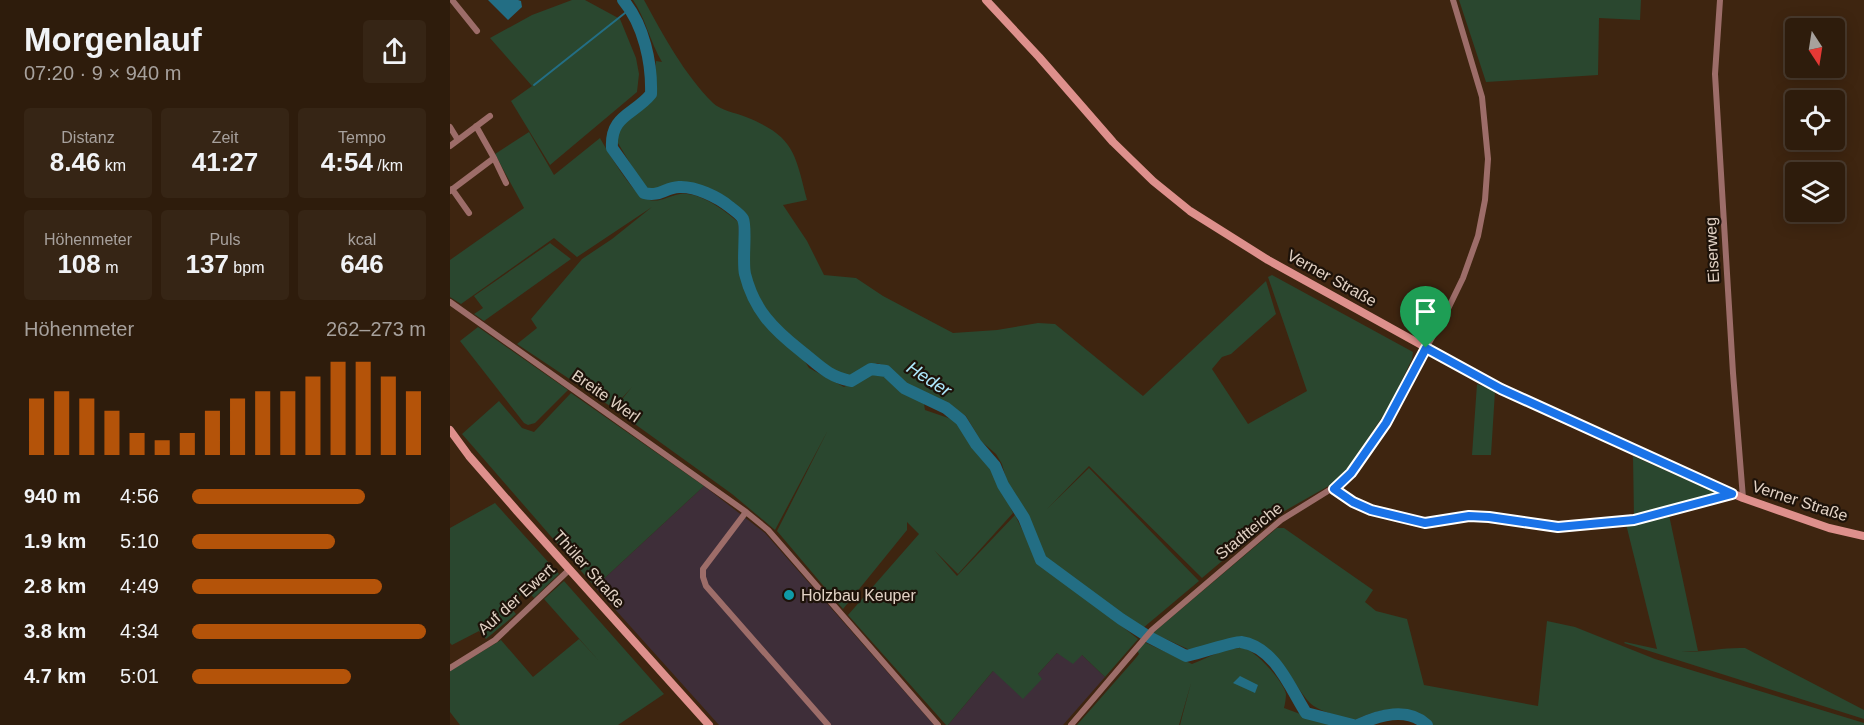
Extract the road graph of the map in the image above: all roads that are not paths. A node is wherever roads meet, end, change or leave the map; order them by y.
1 (452, 0) edge
2 (986, 0) edge
3 (1453, 0) edge
4 (1720, 0) edge
5 (477, 31) dead end
6 (490, 116) dead end
7 (476, 126) junction
8 (450, 127) edge
9 (458, 140) junction
10 (450, 146) edge
11 (494, 158) junction
12 (506, 183) dead end
13 (451, 190) edge
14 (469, 213) dead end
15 (450, 302) edge
16 (1426, 348) junction
17 (450, 430) edge
18 (1334, 489) junction
19 (1732, 494) junction
20 (1743, 498) junction
21 (746, 512) junction
22 (1864, 536) edge
23 (570, 569) junction
24 (450, 668) edge
25 (710, 725) edge
26 (828, 725) edge
27 (938, 725) edge
28 (1071, 725) edge

1 - 5 street
2 - 16 main road, Verner Straße
3 - 16 street, Stadtteiche
4 - 20 street, Eiserweg
6 - 7 street
7 - 9 street
7 - 11 street
8 - 9 street
9 - 10 street
11 - 12 street
11 - 13 street
13 - 14 street
15 - 21 street, Breite Werl
16 - 18 street, Stadtteiche
16 - 19 main road, Verner Straße
17 - 23 main road, Thüler Straße
18 - 19 street
18 - 28 street, Stadtteiche
19 - 20 main road, Verner Straße
20 - 22 main road, Verner Straße
21 - 26 street
21 - 27 street, Breite Werl
23 - 24 street, Auf der Ewert
23 - 25 main road, Thüler Straße

